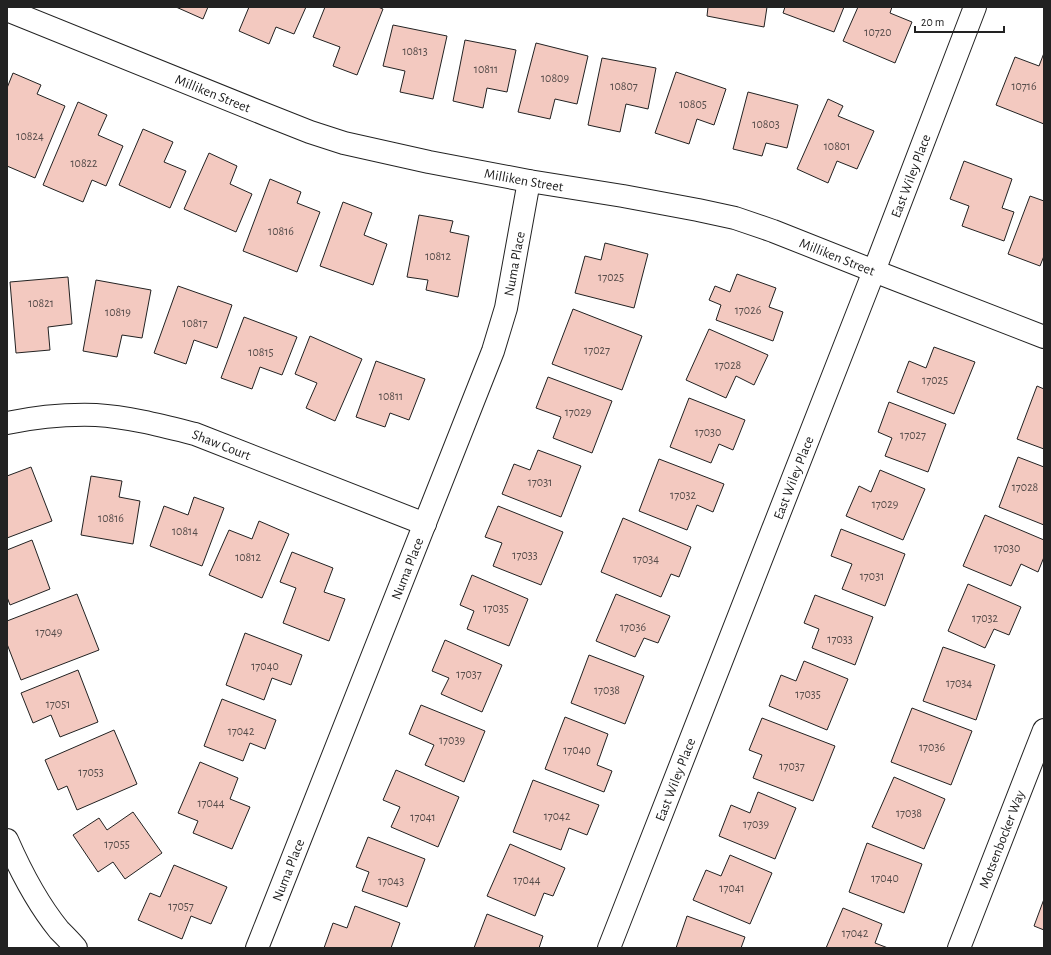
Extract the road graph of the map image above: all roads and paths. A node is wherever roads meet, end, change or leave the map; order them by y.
1 (975, 7) edge
2 (7, 10) edge
3 (529, 181) junction
4 (874, 271) junction
5 (1044, 337) edge
6 (7, 423) edge
7 (425, 524) junction
8 (1044, 730) edge
9 (7, 840) edge
10 (76, 948) edge
11 (257, 948) edge
12 (609, 948) edge
13 (959, 948) edge

1 - 4 street, East Wiley Place
2 - 3 street, Milliken Street
3 - 4 street, Milliken Street
3 - 7 street, Numa Place
4 - 5 street, Milliken Street
4 - 12 street, East Wiley Place
6 - 7 street, Shaw Court
7 - 11 street, Numa Place
8 - 13 street, Motsenbocker Way
9 - 10 street

